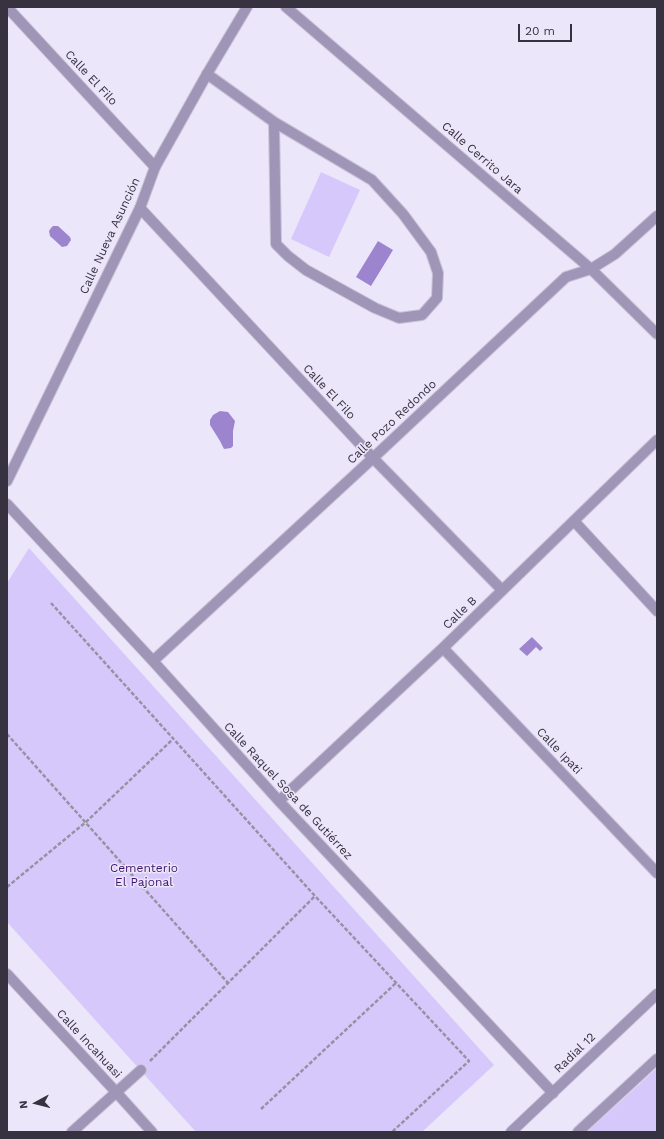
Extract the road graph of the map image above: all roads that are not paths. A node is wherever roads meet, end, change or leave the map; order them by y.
1 (7, 7) edge
2 (246, 7) edge
3 (286, 7) edge
4 (207, 74) junction
5 (274, 122) junction
6 (155, 167) junction
7 (140, 208) junction
8 (657, 216) edge
9 (591, 269) junction
10 (657, 334) edge
11 (657, 440) edge
12 (373, 458) junction
13 (7, 481) edge
14 (7, 504) edge
15 (574, 520) junction
16 (502, 590) junction
17 (657, 611) edge
18 (442, 648) junction
19 (153, 661) junction
20 (279, 801) junction
21 (657, 873) edge
22 (7, 974) edge
23 (657, 994) edge
24 (657, 1059) edge
25 (141, 1070) road end
26 (116, 1092) junction
27 (553, 1093) junction
28 (72, 1132) edge
29 (152, 1132) edge
30 (512, 1132) edge
31 (578, 1132) edge

1 - 6 street, Calle El Filo
2 - 4 street, Calle Nueva Asunción
3 - 9 street, Calle Cerrito Jara
4 - 5 street
4 - 6 street, Calle Nueva Asunción
5 - 5 street
6 - 7 street, Calle Nueva Asunción
7 - 12 street, Calle El Filo
7 - 13 street, Calle Nueva Asunción
8 - 9 street, Calle Pozo Redondo
9 - 10 street, Calle Cerrito Jara
9 - 12 street, Calle Pozo Redondo
11 - 15 street, Calle B
12 - 16 street, Calle El Filo
12 - 19 street, Calle Pozo Redondo
14 - 19 street, Calle Raquel Sosa de Gutiérrez
15 - 16 street, Calle B
15 - 17 street
16 - 18 street, Calle B
18 - 20 street, Calle B
18 - 21 street, Calle Ipati
19 - 20 street, Calle Raquel Sosa de Gutiérrez
20 - 27 street, Calle Raquel Sosa de Gutiérrez
22 - 26 street, Calle Incahuasi
23 - 27 street, Radial 12
24 - 31 street
25 - 26 street
26 - 28 street
26 - 29 street, Calle Incahuasi
27 - 30 street, Radial 12

